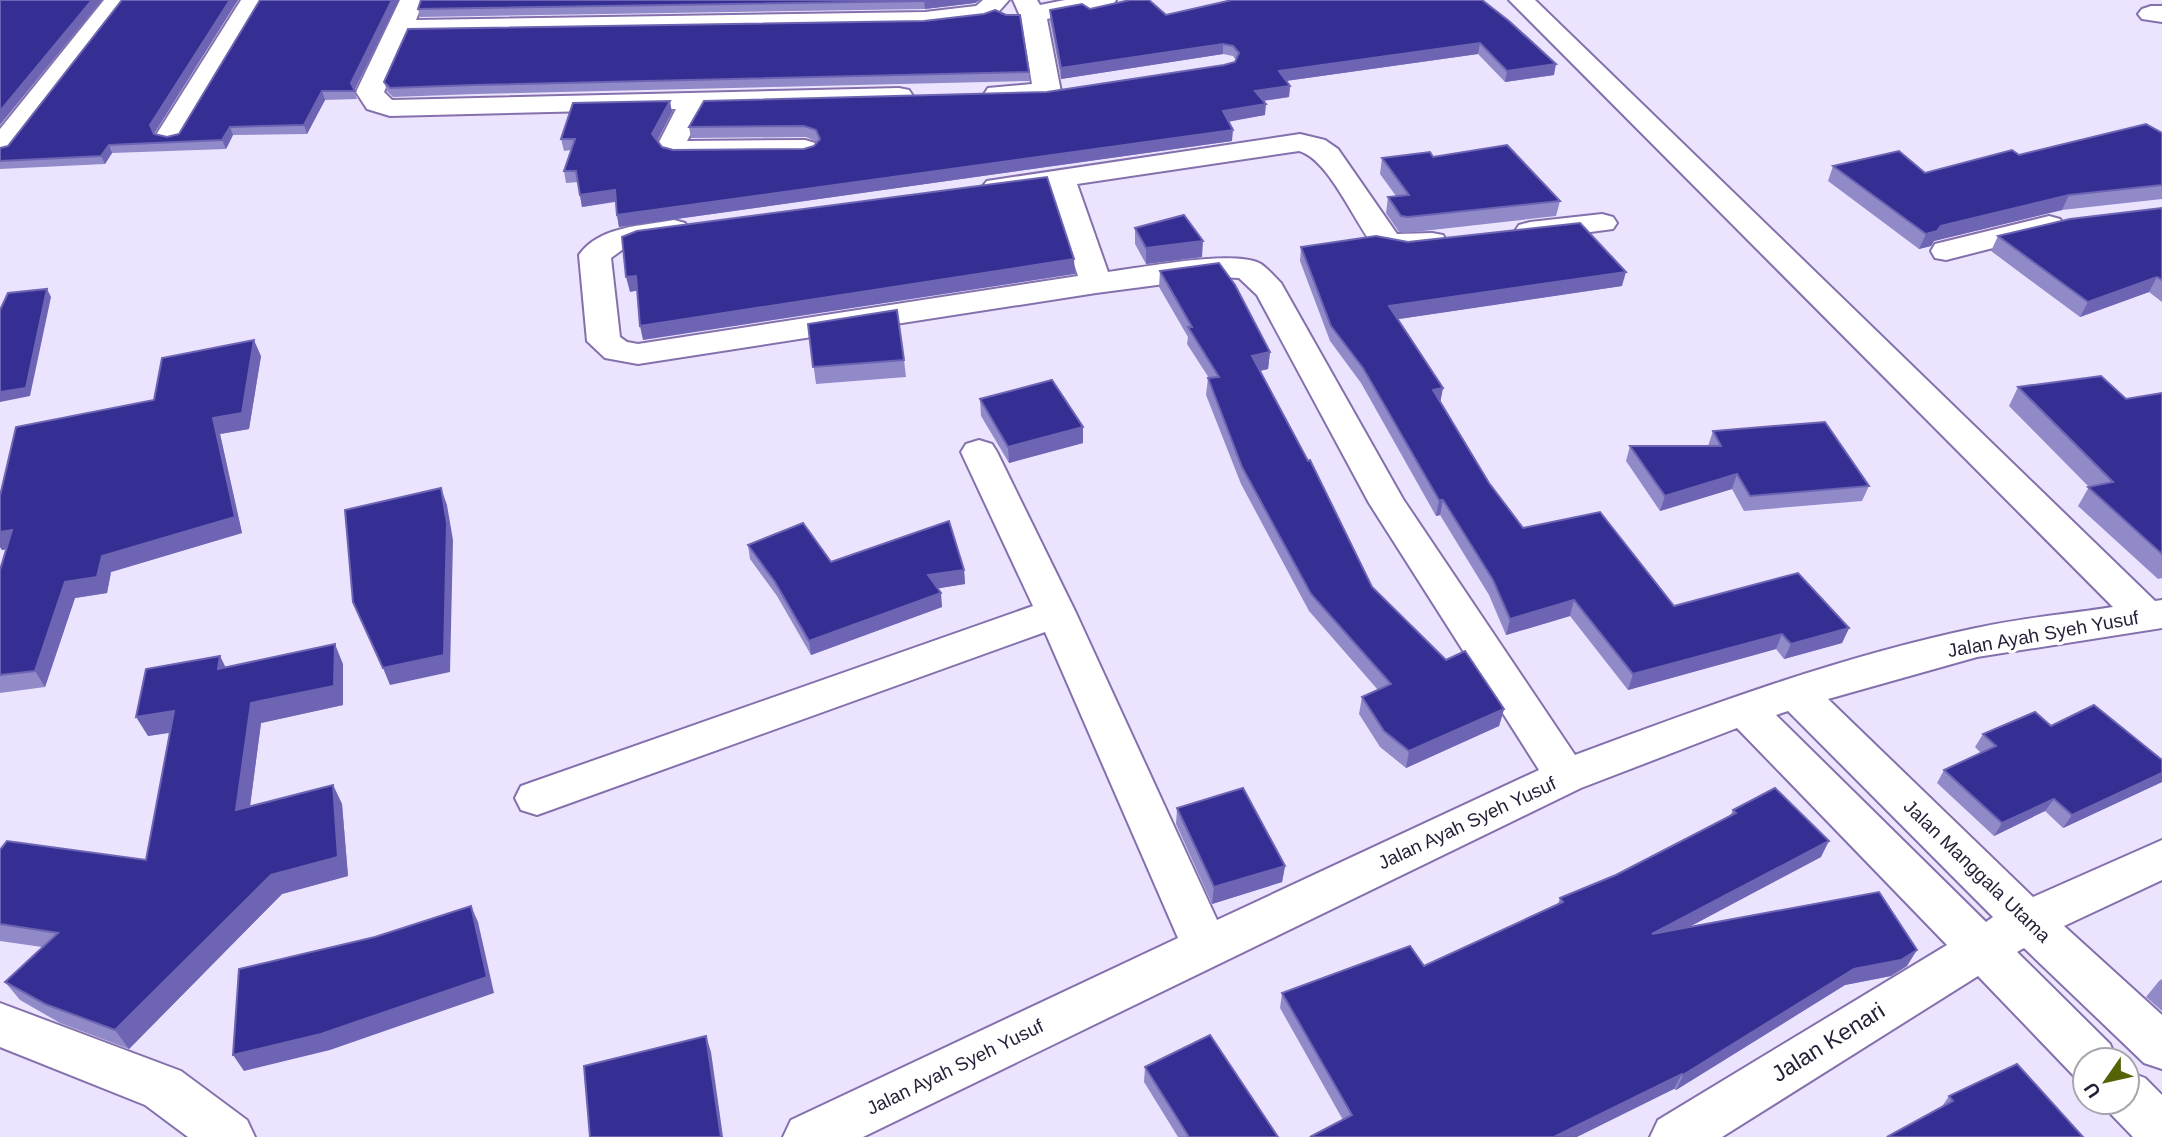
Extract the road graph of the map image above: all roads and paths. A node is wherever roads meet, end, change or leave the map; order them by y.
1 (117, 0) edge
2 (253, 0) edge
3 (412, 0) edge
4 (1104, 0) edge
5 (1521, 0) edge
6 (981, 4) edge
7 (1029, 7) edge
8 (399, 28) junction
9 (1074, 88) edge
10 (1047, 92) junction
11 (966, 94) edge
12 (926, 95) edge
13 (696, 100) junction
14 (170, 135) edge
15 (0, 147) edge
16 (805, 149) edge
17 (1060, 178) junction
18 (964, 191) edge
19 (2073, 221) edge
20 (1602, 223) dead end
21 (704, 225) edge
22 (1497, 234) edge
23 (1457, 239) edge
24 (1946, 251) dead end
25 (1096, 283) junction
26 (979, 452) dead end
27 (1056, 613) junction
28 (2154, 615) edge
29 (1795, 692) junction
30 (1744, 709) junction
31 (1566, 776) junction
32 (537, 798) dead end
33 (2162, 859) edge
34 (2027, 921) junction
35 (1206, 947) junction
36 (1980, 948) junction
37 (0, 1025) edge
38 (2078, 1046) edge
39 (2162, 1047) edge
40 (2141, 1110) edge
41 (2162, 1131) edge
42 (229, 1137) edge
43 (809, 1137) edge
44 (1676, 1137) edge

1 - 15 street
2 - 14 street
3 - 8 street
4 - 7 street
5 - 28 street
6 - 7 street
6 - 8 street
7 - 10 street
8 - 13 street
9 - 10 street
10 - 11 street
12 - 13 street
13 - 16 street
17 - 18 street
17 - 23 street
17 - 25 street
19 - 24 street
20 - 22 street
21 - 25 street
25 - 31 street
26 - 27 street
27 - 32 street
27 - 35 street
28 - 29 street, Jalan Ayah Syeh Yusuf
29 - 30 street, Jalan Ayah Syeh Yusuf
29 - 34 street, Jalan Manggala Utama
30 - 31 street, Jalan Ayah Syeh Yusuf
30 - 36 street
31 - 35 street, Jalan Ayah Syeh Yusuf
33 - 34 street, Jalan Kenari
34 - 36 street, Jalan Kenari
34 - 39 street, Jalan Manggala Utama
35 - 43 street, Jalan Ayah Syeh Yusuf
36 - 38 street
36 - 44 street, Jalan Kenari
37 - 42 street
40 - 41 street

